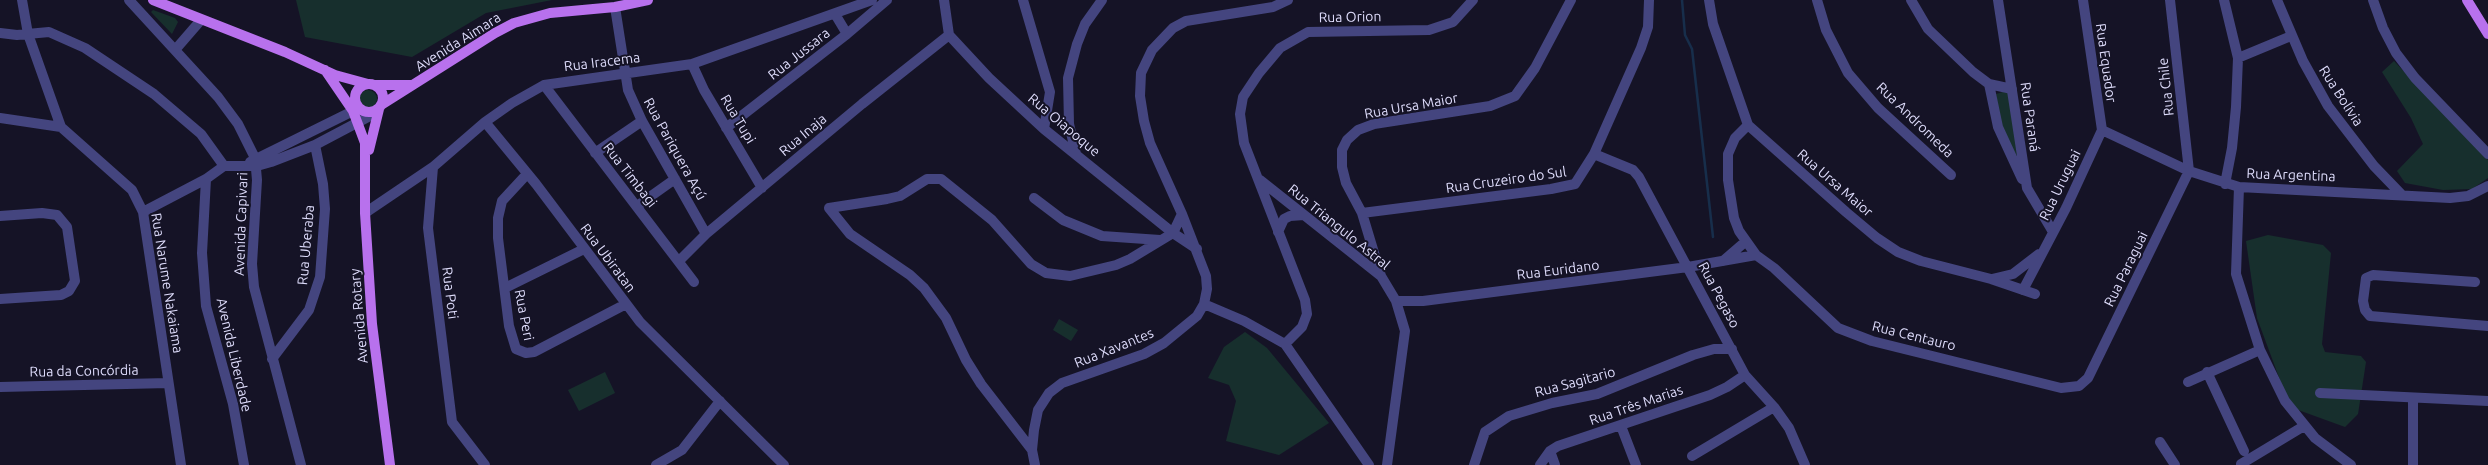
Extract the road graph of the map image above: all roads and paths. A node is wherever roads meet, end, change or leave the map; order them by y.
1 (22, 0) edge
2 (129, 0) edge
3 (153, 0) edge
4 (648, 0) edge
5 (872, 0) edge
6 (887, 0) edge
7 (944, 0) edge
8 (1023, 0) edge
9 (1288, 0) edge
10 (1473, 0) edge
11 (1571, 0) edge
12 (1649, 0) edge
13 (1709, 0) edge
14 (1817, 0) edge
15 (1911, 0) edge
16 (1998, 0) edge
17 (2083, 0) edge
18 (2170, 0) edge
19 (2224, 0) edge
20 (2277, 0) edge
21 (2373, 0) edge
22 (2467, 0) edge
23 (1098, 2) edge
24 (615, 6) junction
25 (835, 14) junction
26 (201, 20) junction
27 (0, 33) edge
28 (28, 34) junction
29 (847, 34) junction
30 (2488, 34) edge
31 (949, 36) junction
32 (2291, 36) junction
33 (175, 50) junction
34 (2238, 58) junction
35 (692, 64) junction
36 (325, 70) junction
37 (624, 75) junction
38 (417, 84) junction
39 (1989, 84) junction
40 (371, 85) junction
41 (544, 85) junction
42 (1067, 89) junction
43 (2012, 89) junction
44 (1050, 92) junction
45 (378, 109) junction
46 (353, 111) junction
47 (0, 118) edge
48 (642, 121) junction
49 (359, 122) junction
50 (485, 122) junction
51 (1748, 125) junction
52 (62, 127) junction
53 (726, 128) junction
54 (1044, 129) junction
55 (2102, 130) junction
56 (315, 145) junction
57 (595, 153) junction
58 (1076, 154) junction
59 (1594, 154) junction
60 (2488, 154) edge
61 (256, 162) junction
62 (367, 164) junction
63 (224, 166) junction
64 (433, 167) junction
65 (2189, 171) junction
66 (527, 174) junction
67 (1951, 175) dead end
68 (206, 179) junction
69 (675, 179) junction
70 (1260, 180) junction
71 (2225, 184) junction
72 (2488, 186) edge
73 (2239, 187) junction
74 (762, 188) junction
75 (2027, 188) junction
76 (2402, 195) junction
77 (1034, 198) dead end
78 (637, 206) junction
79 (143, 212) junction
80 (365, 213) junction
81 (1182, 214) junction
82 (1362, 214) junction
83 (1304, 215) junction
84 (0, 216) edge
85 (1278, 232) junction
86 (2053, 232) junction
87 (1173, 233) junction
88 (706, 234) junction
89 (1160, 240) junction
90 (1745, 242) junction
91 (584, 249) junction
92 (1196, 249) junction
93 (2042, 251) junction
94 (1756, 255) junction
95 (679, 261) junction
96 (1723, 261) junction
97 (1688, 267) junction
98 (1381, 276) junction
99 (1992, 279) junction
100 (694, 282) dead end
101 (2476, 282) dead end
102 (505, 288) junction
103 (2023, 290) junction
104 (2035, 294) dead end
105 (0, 299) edge
106 (1396, 301) junction
107 (626, 304) junction
108 (1204, 304) junction
109 (2488, 326) edge
110 (1285, 344) junction
111 (1732, 349) junction
112 (2260, 350) junction
113 (272, 359) junction
114 (2207, 372) junction
115 (1745, 375) junction
116 (2088, 378) joint
117 (2188, 382) dead end
118 (168, 383) junction
119 (0, 387) edge
120 (2320, 393) dead end
121 (2413, 398) junction
122 (720, 401) junction
123 (2488, 401) edge
124 (1774, 407) junction
125 (1621, 426) junction
126 (2304, 426) junction
127 (2160, 442) dead end
128 (1032, 450) junction
129 (1550, 451) junction
130 (2244, 451) dead end
131 (1692, 456) dead end
132 (2241, 464) dead end
133 (181, 465) edge
134 (244, 465) edge
135 (301, 465) edge
136 (390, 465) edge
137 (485, 465) edge
138 (656, 465) edge
139 (784, 465) edge
140 (1035, 465) edge
141 (1369, 465) edge
142 (1387, 465) edge
143 (1474, 465) edge
144 (1540, 465) edge
145 (1555, 465) edge
146 (1636, 465) edge
147 (1805, 465) edge
148 (2175, 465) edge
149 (2350, 465) edge
150 (2413, 465) edge

1 - 28 street, Rua Narume Nakaiama
2 - 33 street, Avenida Capivari
3 - 26 main road
4 - 24 main road, Avenida Aimara
5 - 25 street, Rua Iracema
6 - 29 street, Rua Jussara
7 - 31 street
8 - 44 street
9 - 81 street, Rua Xavantes
10 - 70 street, Rua Orion
11 - 82 street, Rua Ursa Maior
12 - 59 street, Rua Cruzeiro do Sul
13 - 51 street, Rua Ursa Maior
14 - 67 street, Rua Andromeda
15 - 39 street
16 - 43 street, Rua Paraná
17 - 55 street, Rua Equador
18 - 65 street, Rua Chile
19 - 34 street
20 - 32 street, Rua Bolívia
21 - 60 street
22 - 30 main road
23 - 42 street
24 - 37 street, Rua Pariquera Açú
24 - 38 main road, Avenida Aimara
25 - 29 street
25 - 35 street, Rua Iracema
26 - 33 street
26 - 36 main road
27 - 28 street
28 - 52 street, Rua Narume Nakaiama
28 - 63 street
29 - 53 street, Rua Jussara
31 - 54 street, Rua Oiapoque
31 - 74 street, Rua Inaja
32 - 34 street
32 - 76 street, Rua Bolívia
33 - 61 street, Avenida Capivari
34 - 71 street
35 - 37 street, Rua Iracema
35 - 53 street, Rua Tupi
36 - 40 main road
36 - 46 main road, Avenida Rotary
37 - 41 street, Rua Iracema
37 - 48 street, Rua Pariquera Açú
38 - 40 main road
38 - 45 main road, Avenida Aimara
39 - 43 street
39 - 75 street
40 - 45 main road
40 - 45 main road
41 - 50 street, Rua Iracema
41 - 57 street, Rua Timbagi
42 - 44 street
42 - 58 street
43 - 75 street, Rua Paraná
44 - 54 street
45 - 49 street
45 - 62 main road, Avenida Rotary
46 - 49 main road, Avenida Rotary
46 - 61 street
47 - 52 street
48 - 57 street
48 - 69 street, Rua Pariquera Açú
49 - 56 street
49 - 62 main road, Avenida Rotary
50 - 64 street, Rua Iracema
50 - 66 street, Rua Ubiratan
51 - 90 street, Rua Centauro
51 - 99 street, Rua Ursa Maior
52 - 79 street, Rua Narume Nakaiama
53 - 74 street, Rua Tupi
54 - 58 street, Rua Oiapoque
55 - 65 street, Rua Argentina
55 - 86 street, Rua Uruguai
56 - 61 street
56 - 113 street, Rua Uberaba
57 - 78 street, Rua Timbagi
58 - 87 street, Rua Oiapoque
59 - 82 street, Rua Cruzeiro do Sul
59 - 97 street, Rua Pegaso
61 - 63 street
61 - 113 street, Avenida Capivari
62 - 80 main road, Avenida Rotary
63 - 68 street
64 - 80 street, Rua Iracema
64 - 137 street, Rua Poti
65 - 71 street, Rua Argentina
65 - 116 street, Rua Paraguai
66 - 91 street, Rua Ubiratan
66 - 102 street, Rua Peri
68 - 79 street
68 - 134 street, Avenida Liberdade
69 - 78 street
69 - 88 street, Rua Pariquera Açú
70 - 83 street, Rua Triangulo Astral
70 - 85 street, Rua Orion
71 - 73 street, Rua Argentina
72 - 76 street, Rua Argentina
73 - 76 street, Rua Argentina
73 - 112 street
74 - 88 street, Rua Inaja
75 - 86 street, Rua Paraná
77 - 89 street
78 - 95 street, Rua Timbagi
79 - 118 street, Rua Narume Nakaiama
80 - 136 main road, Avenida Rotary
81 - 87 street
81 - 92 street, Rua Xavantes
82 - 98 street, Rua Ursa Maior
83 - 85 street
83 - 98 street, Rua Triangulo Astral
84 - 105 street
85 - 110 street, Rua Orion
86 - 93 street, Rua Uruguai
87 - 89 street
87 - 92 street, Rua Oiapoque
88 - 95 street, Rua Inaja
89 - 128 street
90 - 94 street, Rua Centauro
90 - 96 street
91 - 102 street
91 - 107 street, Rua Ubiratan
92 - 108 street, Rua Xavantes
93 - 99 street, Rua Uruguai
93 - 103 street, Rua Uruguai
94 - 96 street, Rua Euridano
94 - 116 street, Rua Centauro
95 - 100 street, Rua Timbagi
96 - 97 street, Rua Euridano
97 - 106 street, Rua Euridano
97 - 111 street, Rua Pegaso
98 - 106 street, Rua Triangulo Astral
99 - 103 street, Rua Ursa Maior
101 - 109 street
102 - 107 street, Rua Peri
103 - 104 street, Rua Ursa Maior
106 - 142 street, Rua Triangulo Astral
107 - 122 street, Rua Ubiratan
108 - 110 street
108 - 128 street, Rua Xavantes
110 - 141 street
111 - 115 street, Rua Pegaso
111 - 143 street, Rua Sagitario
112 - 114 street
112 - 126 street
113 - 135 street, Avenida Capivari
114 - 117 street
114 - 130 street
115 - 124 street, Rua Pegaso
115 - 125 street, Rua Três Marias
118 - 119 street, Rua da Concórdia
118 - 133 street, Rua Narume Nakaiama
120 - 121 street
121 - 123 street
121 - 150 street
122 - 138 street
122 - 139 street, Rua Ubiratan
124 - 131 street
124 - 147 street, Rua Pegaso
125 - 129 street, Rua Três Marias
125 - 146 street
126 - 132 street
126 - 149 street
127 - 148 street
128 - 140 street
129 - 144 street
129 - 145 street

